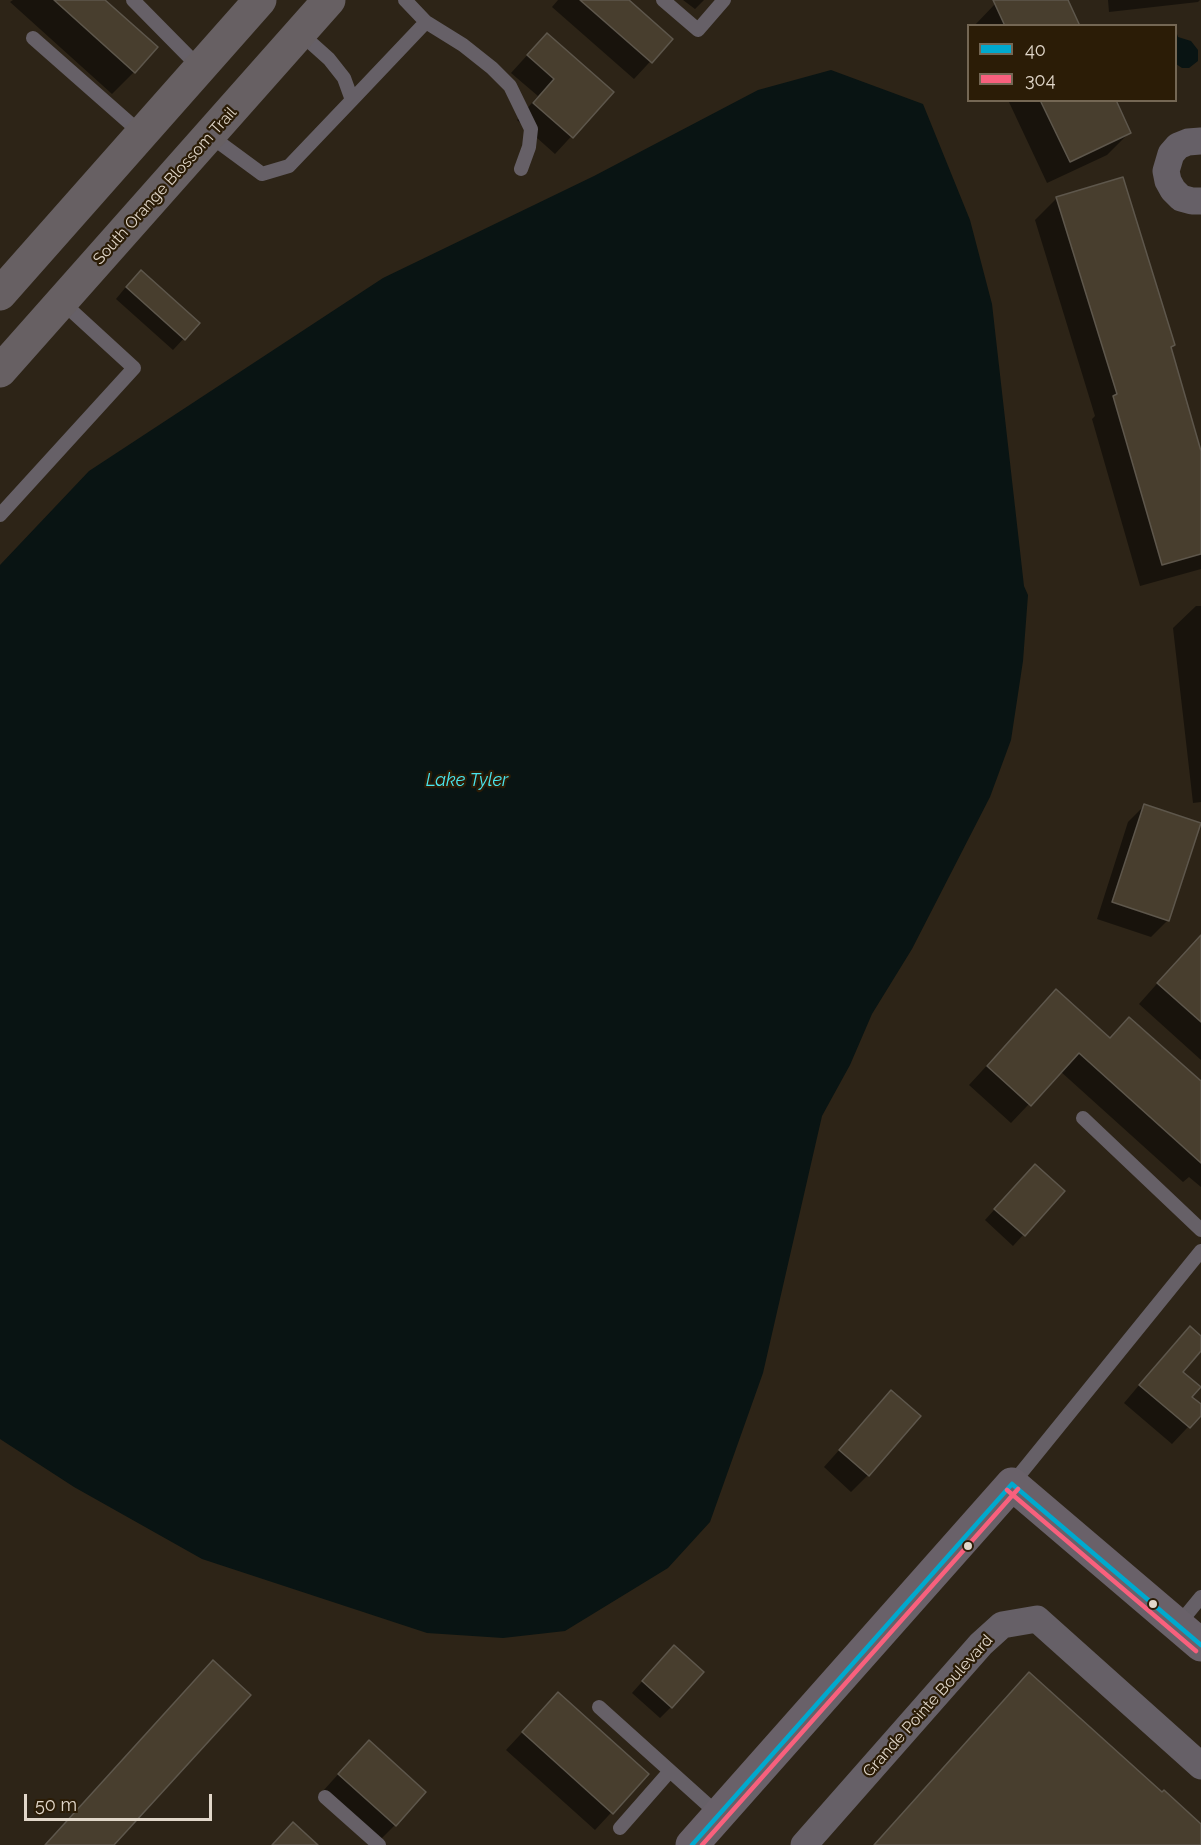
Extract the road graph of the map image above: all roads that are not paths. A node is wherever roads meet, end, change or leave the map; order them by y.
1 (133, 0) edge
2 (260, 0) edge
3 (329, 0) edge
4 (405, 0) edge
5 (663, 0) edge
6 (724, 0) edge
7 (426, 22) junction
8 (300, 33) junction
9 (33, 38) dead end
10 (200, 68) junction
11 (352, 100) junction
12 (142, 134) junction
13 (209, 135) junction
14 (1201, 141) edge
15 (521, 169) dead end
16 (1201, 201) edge
17 (0, 294) edge
18 (62, 302) junction
19 (0, 371) edge
20 (0, 515) edge
21 (1083, 1118) dead end
22 (1201, 1230) edge
23 (1201, 1251) edge
24 (1012, 1484) junction
25 (1201, 1597) edge
26 (1189, 1635) edge
27 (599, 1707) dead end
28 (1201, 1766) edge
29 (670, 1771) junction
30 (324, 1797) dead end
31 (719, 1815) junction
32 (620, 1828) dead end
33 (379, 1845) edge
34 (692, 1845) edge
35 (804, 1845) edge

1 - 10 lane
2 - 10 main road
3 - 8 main road, South Orange Blossom Trail
4 - 7 lane
5 - 6 lane
7 - 11 lane
7 - 15 lane
8 - 11 lane
8 - 13 main road, South Orange Blossom Trail
9 - 12 lane
10 - 12 main road
11 - 13 lane
12 - 17 main road
13 - 18 main road, South Orange Blossom Trail
14 - 16 street
18 - 19 main road, South Orange Blossom Trail
18 - 20 lane
21 - 22 lane
23 - 24 lane
24 - 26 street
24 - 31 street
25 - 26 lane
27 - 29 lane
28 - 35 street, Grande Pointe Boulevard
29 - 31 lane
29 - 32 lane
30 - 33 lane
31 - 34 street

